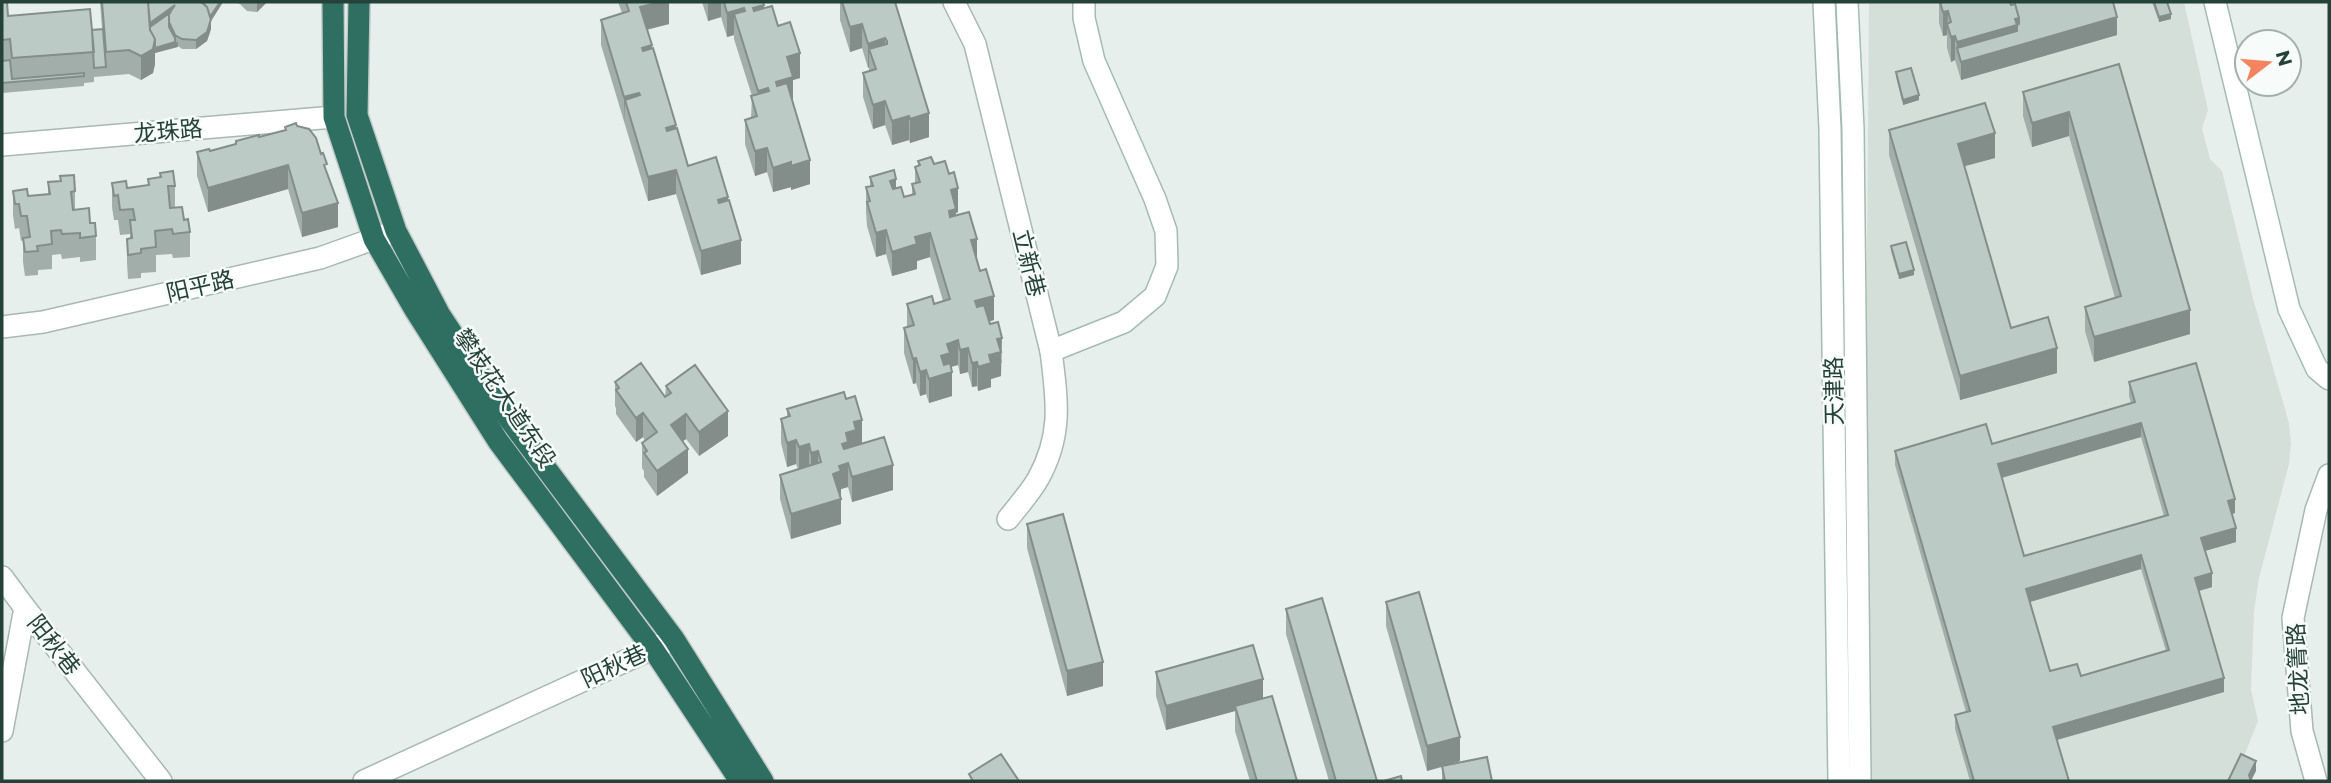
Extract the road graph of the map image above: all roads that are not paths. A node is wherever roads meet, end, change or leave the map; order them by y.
1 (333, 2) edge
2 (359, 2) edge
3 (954, 2) edge
4 (1084, 2) edge
5 (1824, 2) edge
6 (1847, 2) edge
7 (2215, 2) edge
8 (334, 117) junction
9 (2, 145) edge
10 (396, 231) junction
11 (374, 239) junction
12 (2, 327) edge
13 (1051, 351) junction
14 (2329, 379) edge
15 (2329, 475) edge
16 (1008, 519) dead end
17 (2, 576) edge
18 (25, 608) junction
19 (674, 639) junction
20 (653, 649) junction
21 (2, 731) edge
22 (161, 781) edge
23 (364, 781) edge
24 (740, 781) edge
25 (763, 781) edge
26 (1839, 781) edge
27 (1860, 781) edge
28 (2316, 781) edge

1 - 8 highway, 攀枝花大道东段
2 - 10 highway, 攀枝花大道东段
3 - 13 street, 立新巷
4 - 13 street
5 - 26 street, 天津路
6 - 27 street
7 - 14 street
8 - 9 street, 龙珠路
8 - 11 highway, 攀枝花大道东段
10 - 11 street, 阳平路
10 - 19 highway, 攀枝花大道东段
11 - 12 street, 阳平路
11 - 20 highway, 攀枝花大道东段
13 - 16 street, 立新巷
15 - 28 street, 地龙箐路
17 - 18 street
18 - 21 street, 阳秋巷
18 - 22 street, 阳秋巷
19 - 20 street, 阳秋巷
19 - 25 highway, 攀枝花大道东段
20 - 23 street, 阳秋巷
20 - 24 highway, 攀枝花大道东段

